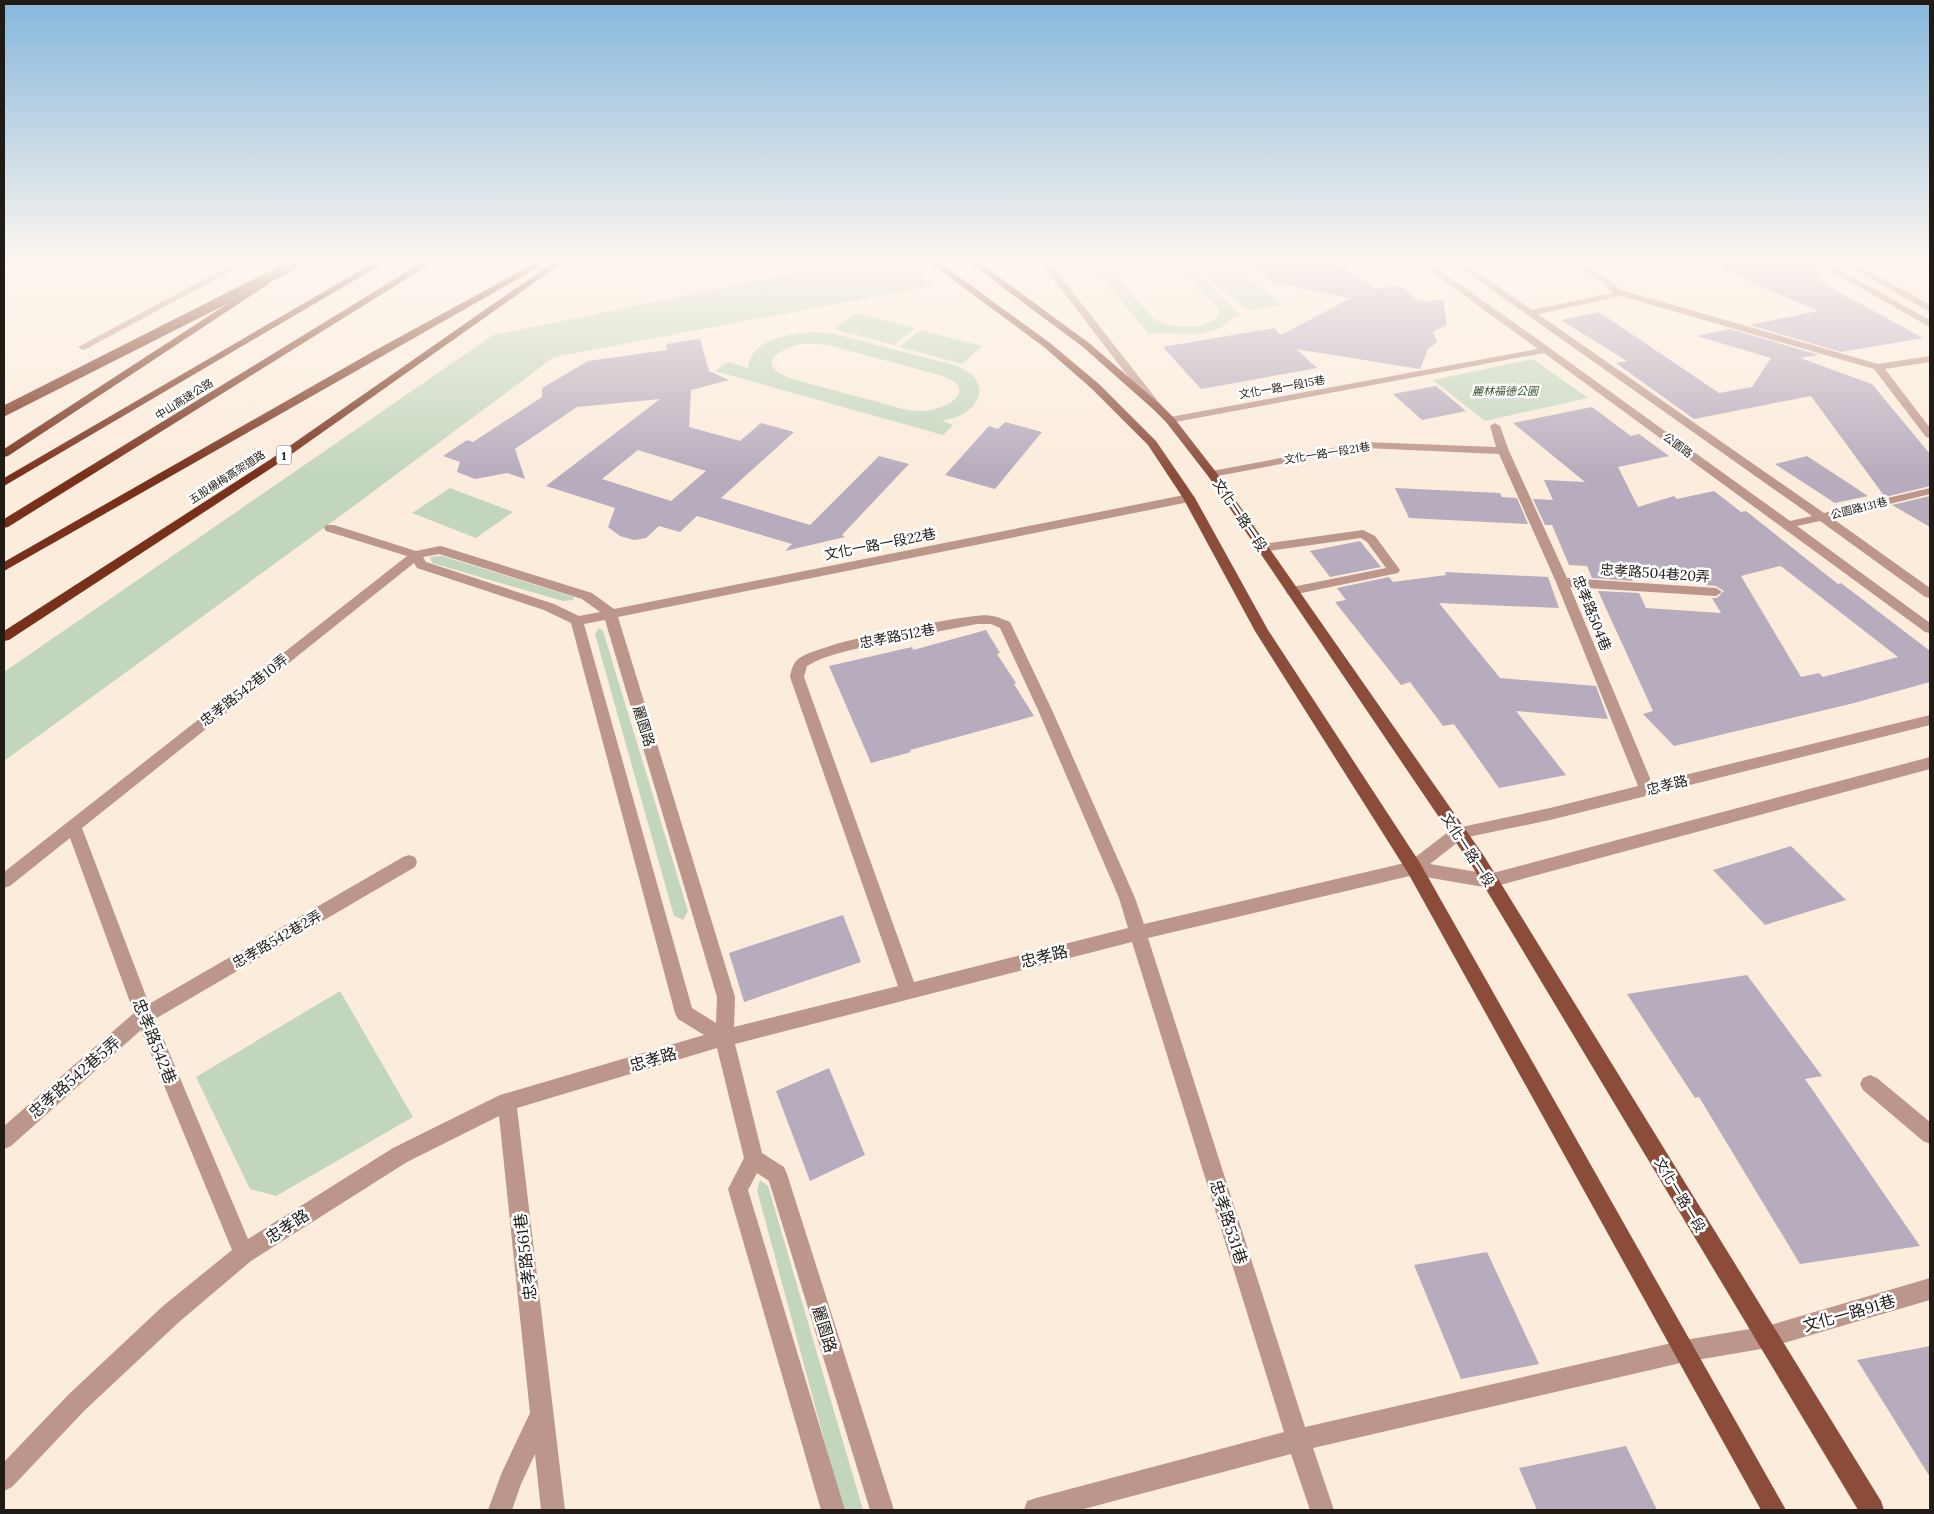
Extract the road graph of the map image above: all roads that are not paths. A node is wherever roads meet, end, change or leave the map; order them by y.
1 (108, 334) edge
2 (157, 334) edge
3 (186, 334) edge
4 (259, 334) edge
5 (313, 334) edge
6 (413, 334) edge
7 (457, 334) edge
8 (1031, 334) edge
9 (1071, 334) edge
10 (1100, 334) edge
11 (1523, 334) edge
12 (1560, 334) edge
13 (1762, 334) edge
14 (83, 347) dead end
15 (1546, 350) junction
16 (1930, 359) edge
17 (1878, 367) junction
18 (1157, 407) junction
19 (4, 411) edge
20 (1170, 420) junction
21 (1496, 426) dead end
22 (1930, 435) edge
23 (1503, 451) junction
24 (4, 454) edge
25 (1212, 474) junction
26 (4, 483) edge
27 (1930, 491) edge
28 (1188, 498) junction
29 (1821, 518) junction
30 (4, 524) edge
31 (1788, 524) junction
32 (330, 528) dead end
33 (1262, 548) junction
34 (416, 554) junction
35 (4, 567) edge
36 (1562, 582) junction
37 (1292, 591) junction
38 (1716, 592) dead end
39 (1930, 594) edge
40 (610, 613) junction
41 (577, 621) junction
42 (1930, 629) edge
43 (4, 637) edge
44 (1930, 720) edge
45 (1930, 763) edge
46 (1647, 790) junction
47 (73, 825) junction
48 (1458, 833) junction
49 (409, 862) dead end
50 (1414, 868) junction
51 (4, 881) edge
52 (1489, 881) junction
53 (1137, 932) junction
54 (908, 990) junction
55 (144, 1016) junction
56 (724, 1038) junction
57 (1870, 1084) dead end
58 (506, 1102) junction
59 (1930, 1134) edge
60 (4, 1139) edge
61 (754, 1159) junction
62 (244, 1254) junction
63 (1930, 1289) edge
64 (1767, 1337) junction
65 (1685, 1351) junction
66 (543, 1412) junction
67 (1298, 1440) junction
68 (4, 1479) edge
69 (500, 1510) edge
70 (553, 1510) edge
71 (833, 1510) edge
72 (882, 1510) edge
73 (1036, 1510) edge
74 (1322, 1510) edge
75 (1774, 1510) edge
76 (1872, 1510) edge

1 - 14 street
2 - 19 highway, bridge
3 - 24 highway
4 - 26 highway, 中山高速公路
5 - 30 highway, 中山高速公路
6 - 35 highway
7 - 43 highway, 五股楊梅高架道路 / 1
8 - 28 main road
9 - 18 main road, 文化一路一段
10 - 18 street
11 - 15 street, 公園路
12 - 29 street, 公園路
13 - 17 street
15 - 20 street, 文化一路一段15巷
15 - 31 street, 公園路
16 - 17 street
17 - 22 street
18 - 20 main road, 文化一路一段
20 - 25 main road, 文化一路一段
21 - 23 street, 忠孝路504巷
23 - 25 street, 文化一路一段21巷
23 - 36 street, 忠孝路504巷
25 - 33 main road, 文化一路一段
27 - 29 street, 公園路131巷
28 - 40 street, 文化一路一段22巷
28 - 50 main road
29 - 31 street, 公園路131巷
29 - 39 street, 公園路
31 - 42 street, 公園路
32 - 34 street
33 - 37 main road, 文化一路一段
33 - 37 street
34 - 40 street
34 - 41 street
34 - 47 street, 忠孝路542巷10弄
36 - 38 street, 忠孝路504巷20弄
36 - 46 street, 忠孝路504巷
37 - 48 main road, 文化一路一段
40 - 41 street, 文化一路一段22巷
40 - 56 street, 麗園路
41 - 56 street
44 - 46 street, 忠孝路
45 - 52 street, 忠孝路
46 - 48 street, 忠孝路
47 - 51 street, 忠孝路542巷10弄
47 - 55 street, 忠孝路542巷
48 - 50 street, 忠孝路
48 - 52 main road, 文化一路一段
49 - 55 street, 忠孝路542巷2弄
50 - 52 street, 忠孝路
50 - 53 street, 忠孝路
50 - 65 main road
52 - 64 main road, 文化一路一段
53 - 54 street, 忠孝路
53 - 54 street, 忠孝路512巷
53 - 67 street, 忠孝路531巷
54 - 56 street, 忠孝路
55 - 60 street, 忠孝路542巷5弄
55 - 62 street, 忠孝路542巷
56 - 58 street, 忠孝路
56 - 61 street, 麗園路
57 - 59 street
58 - 62 street, 忠孝路
58 - 66 street, 忠孝路561巷
61 - 71 street
61 - 72 street, 麗園路
62 - 68 street, 忠孝路
63 - 64 street, 文化一路91巷
64 - 65 street, 文化一路91巷
64 - 76 main road, 文化一路一段
65 - 67 street, 文化一路91巷
65 - 75 main road
66 - 69 street
66 - 70 street, 忠孝路561巷
67 - 73 street, 文化一路91巷
67 - 74 street, 忠孝路531巷

